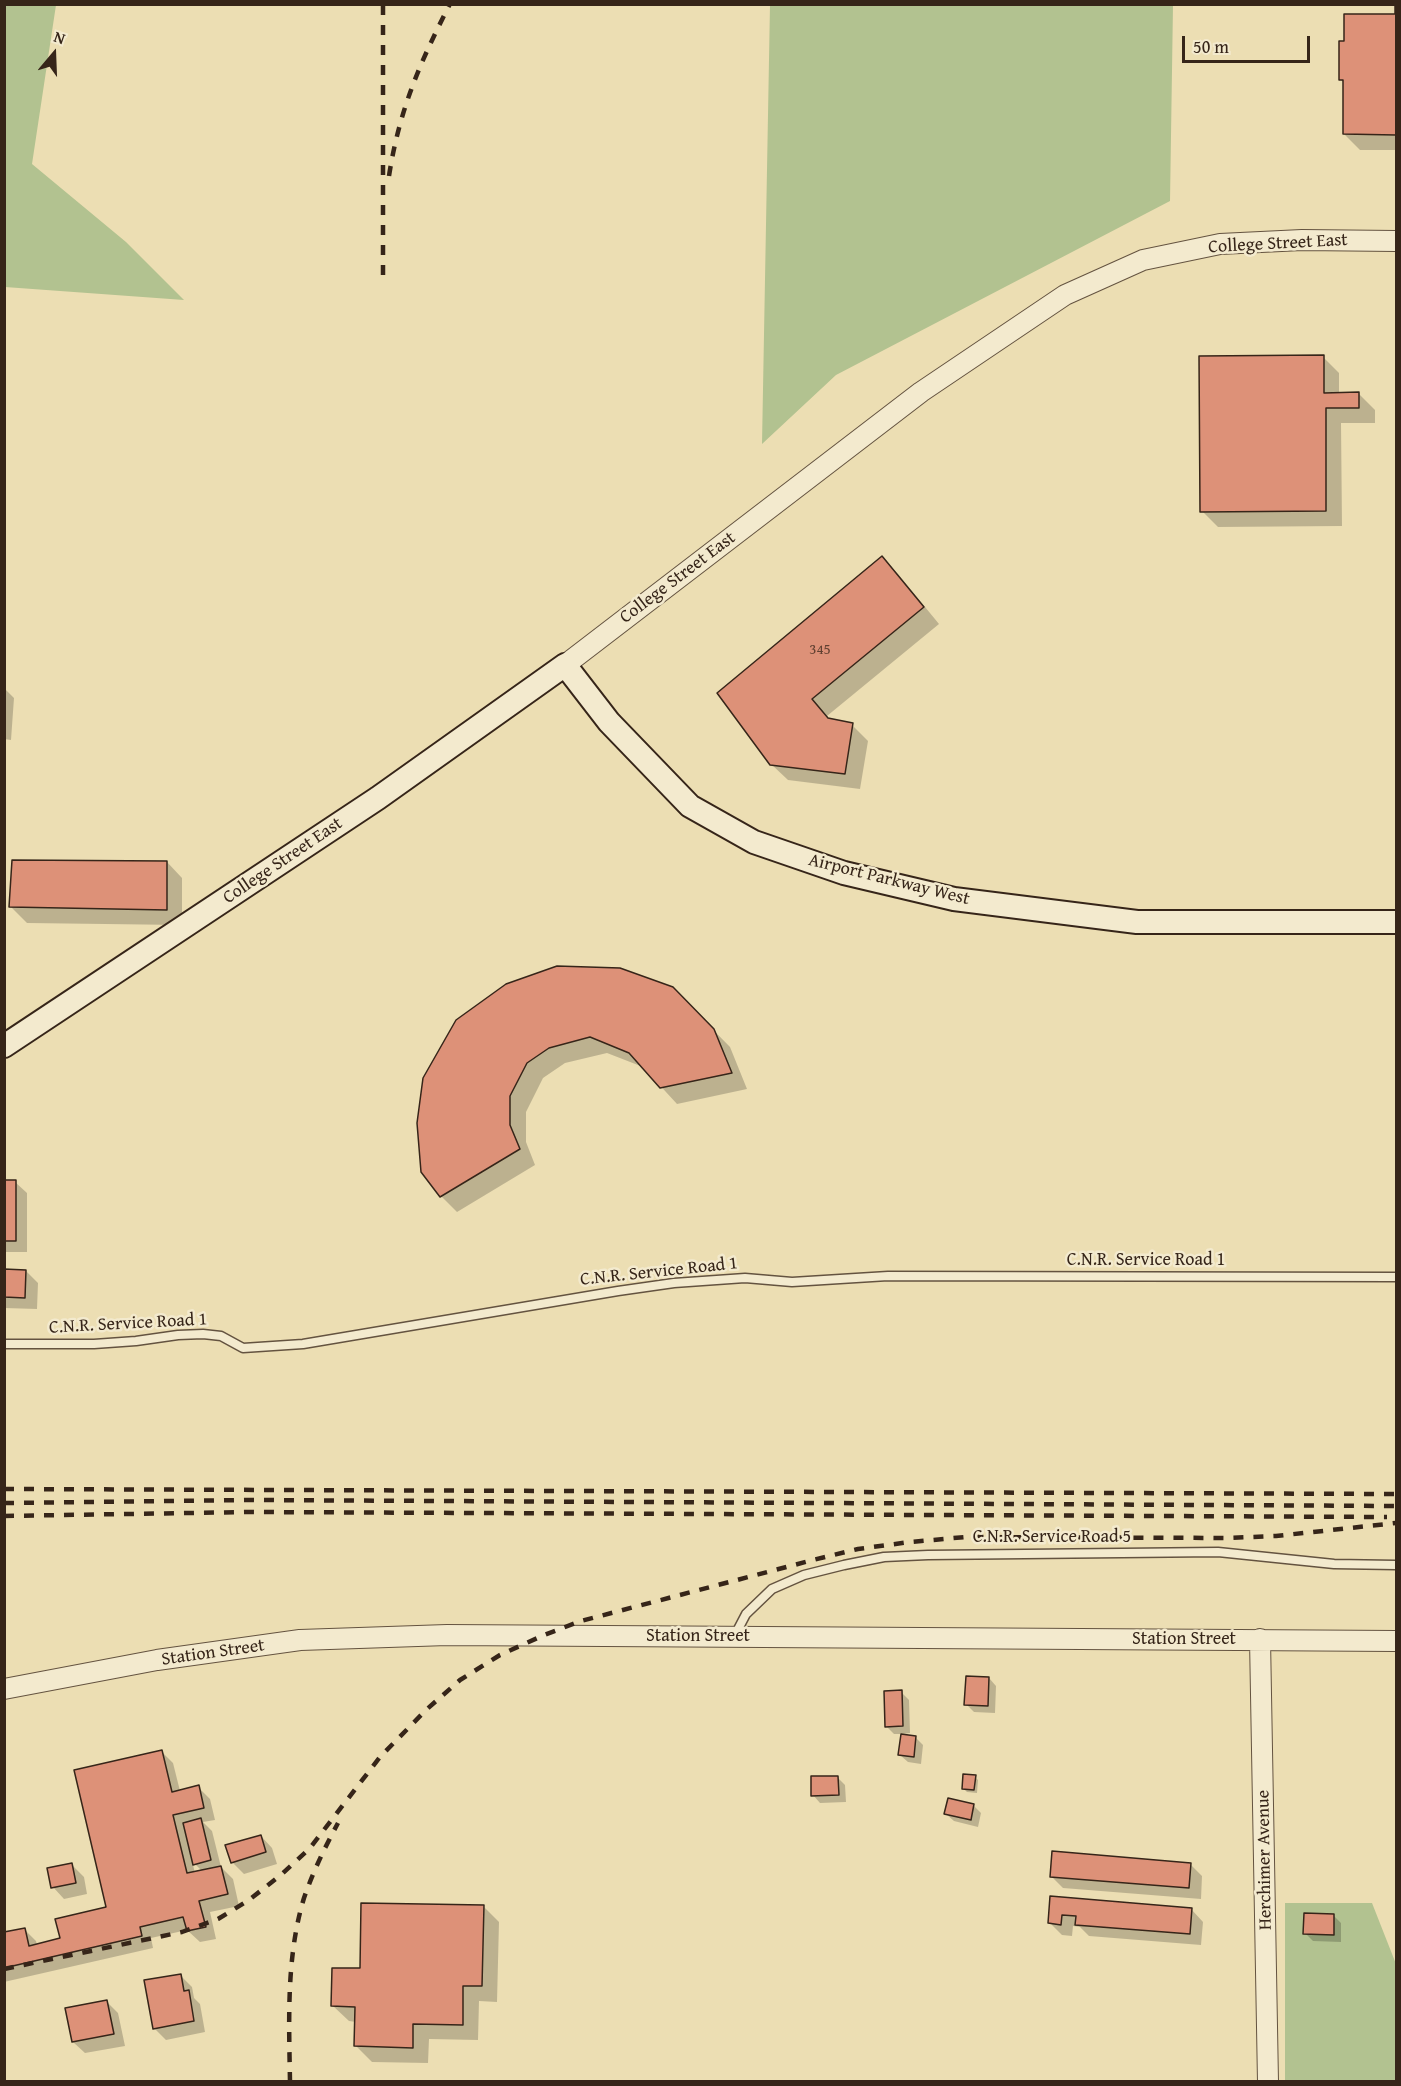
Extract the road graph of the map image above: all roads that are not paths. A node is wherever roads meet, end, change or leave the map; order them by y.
1 (1396, 241) edge
2 (565, 665) junction
3 (1396, 922) edge
4 (4, 1046) edge
5 (1396, 1277) edge
6 (4, 1344) edge
7 (1396, 1565) edge
8 (734, 1636) junction
9 (1260, 1639) junction
10 (1396, 1641) edge
11 (4, 1689) edge
12 (1269, 2082) edge

1 - 2 street, College Street East
2 - 3 main road, Airport Parkway West
2 - 4 main road, College Street East
5 - 6 lane, C.N.R. Service Road 1
7 - 8 lane, C.N.R. Service Road 5
8 - 9 street, Station Street
8 - 11 street, Station Street
9 - 10 street, Station Street
9 - 12 street, Herchimer Avenue

